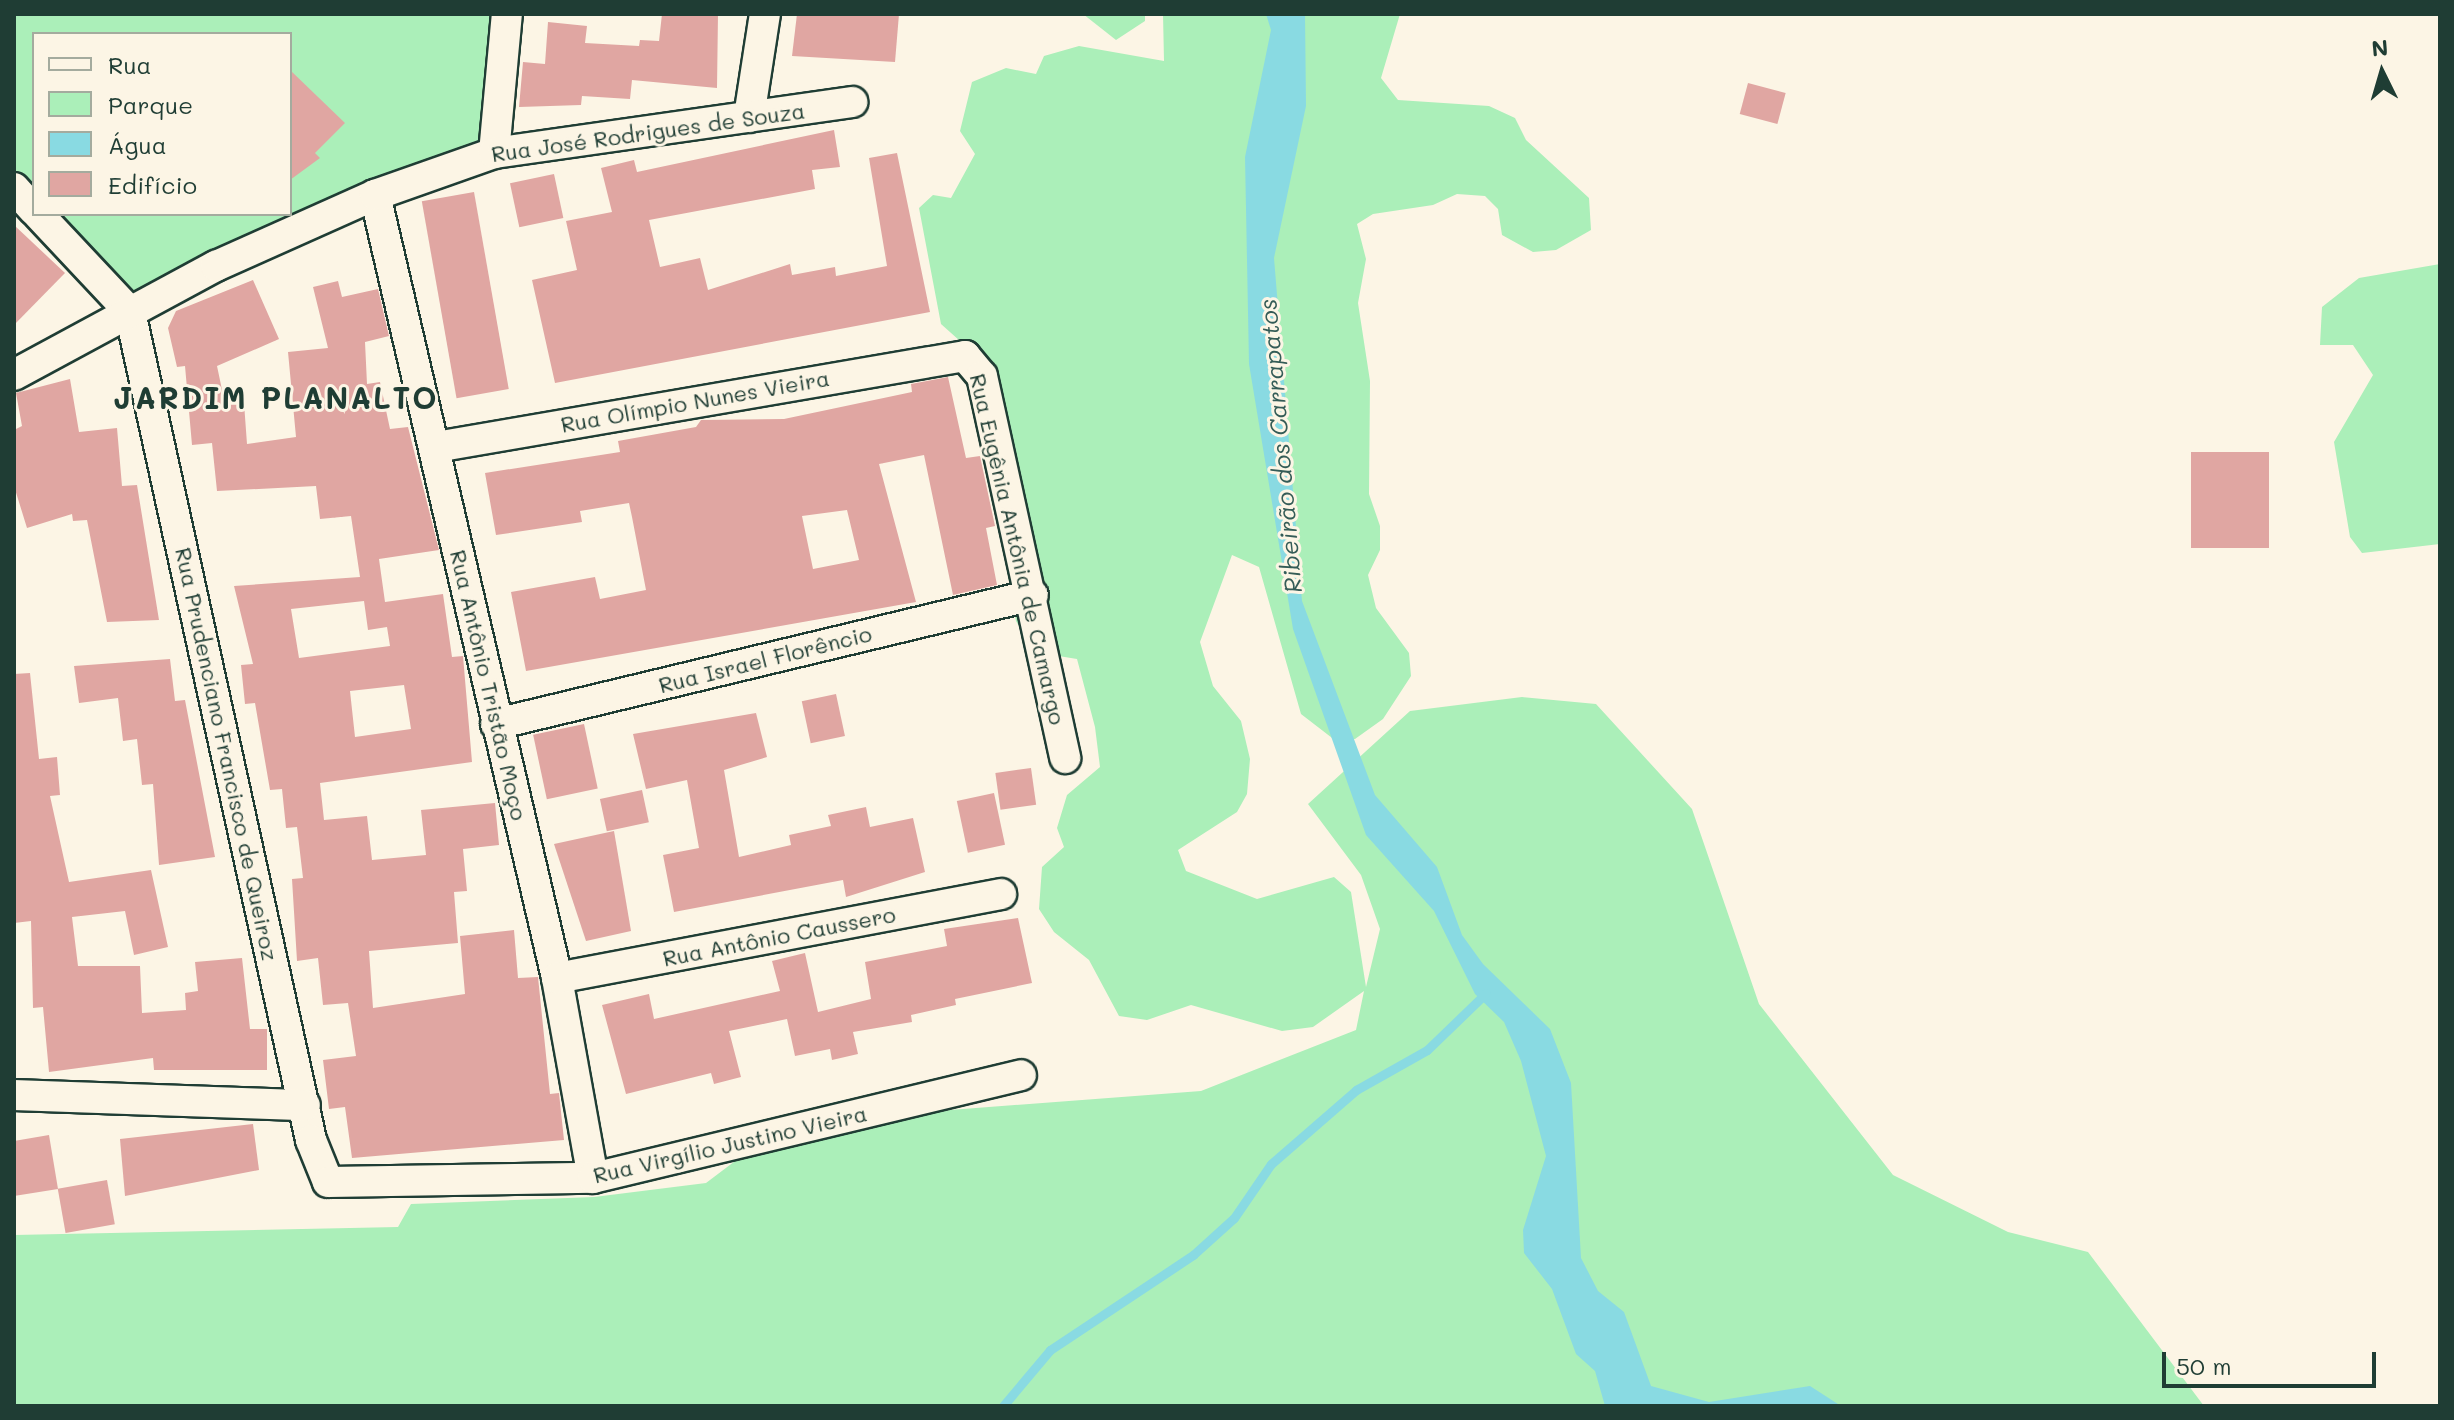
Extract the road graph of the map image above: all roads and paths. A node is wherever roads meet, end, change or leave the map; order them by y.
1 (507, 14) edge
2 (765, 14) edge
3 (852, 102) dead end
4 (749, 117) junction
5 (494, 153) junction
6 (14, 188) edge
7 (375, 195) junction
8 (32, 208) edge
9 (40, 216) edge
10 (130, 312) junction
11 (953, 354) joint
12 (14, 375) edge
13 (436, 447) junction
14 (1033, 595) junction
15 (496, 724) junction
16 (1065, 758) dead end
17 (1001, 894) dead end
18 (557, 978) junction
19 (1021, 1075) dead end
20 (15, 1089) edge
21 (305, 1105) junction
22 (593, 1178) junction
23 (339, 1187) joint

1 - 5 street
2 - 4 street
3 - 4 street, Rua José Rodrigues de Souza
4 - 5 street, Rua José Rodrigues de Souza
5 - 7 street, Rua José Rodrigues de Souza
6 - 8 street
7 - 10 street, Rua José Rodrigues de Souza
7 - 13 street, Rua Antônio Tristão Moço
9 - 10 street
10 - 12 street, Rua José Rodrigues de Souza
10 - 21 street, Rua Prudenciano Francisco de Queiroz
11 - 13 street, Rua Olímpio Nunes Vieira
11 - 14 street, Rua Eugênia Antônia de Camargo
13 - 15 street, Rua Antônio Tristão Moço
14 - 15 street, Rua Israel Florêncio
14 - 16 street, Rua Eugênia Antônia de Camargo
15 - 18 street, Rua Antônio Tristão Moço
17 - 18 street, Rua Antônio Caussero
18 - 22 street, Rua Antônio Tristão Moço
19 - 22 street, Rua Virgílio Justino Vieira
20 - 21 street
21 - 23 street, Rua Prudenciano Francisco de Queiroz
22 - 23 street, Rua Virgílio Justino Vieira

